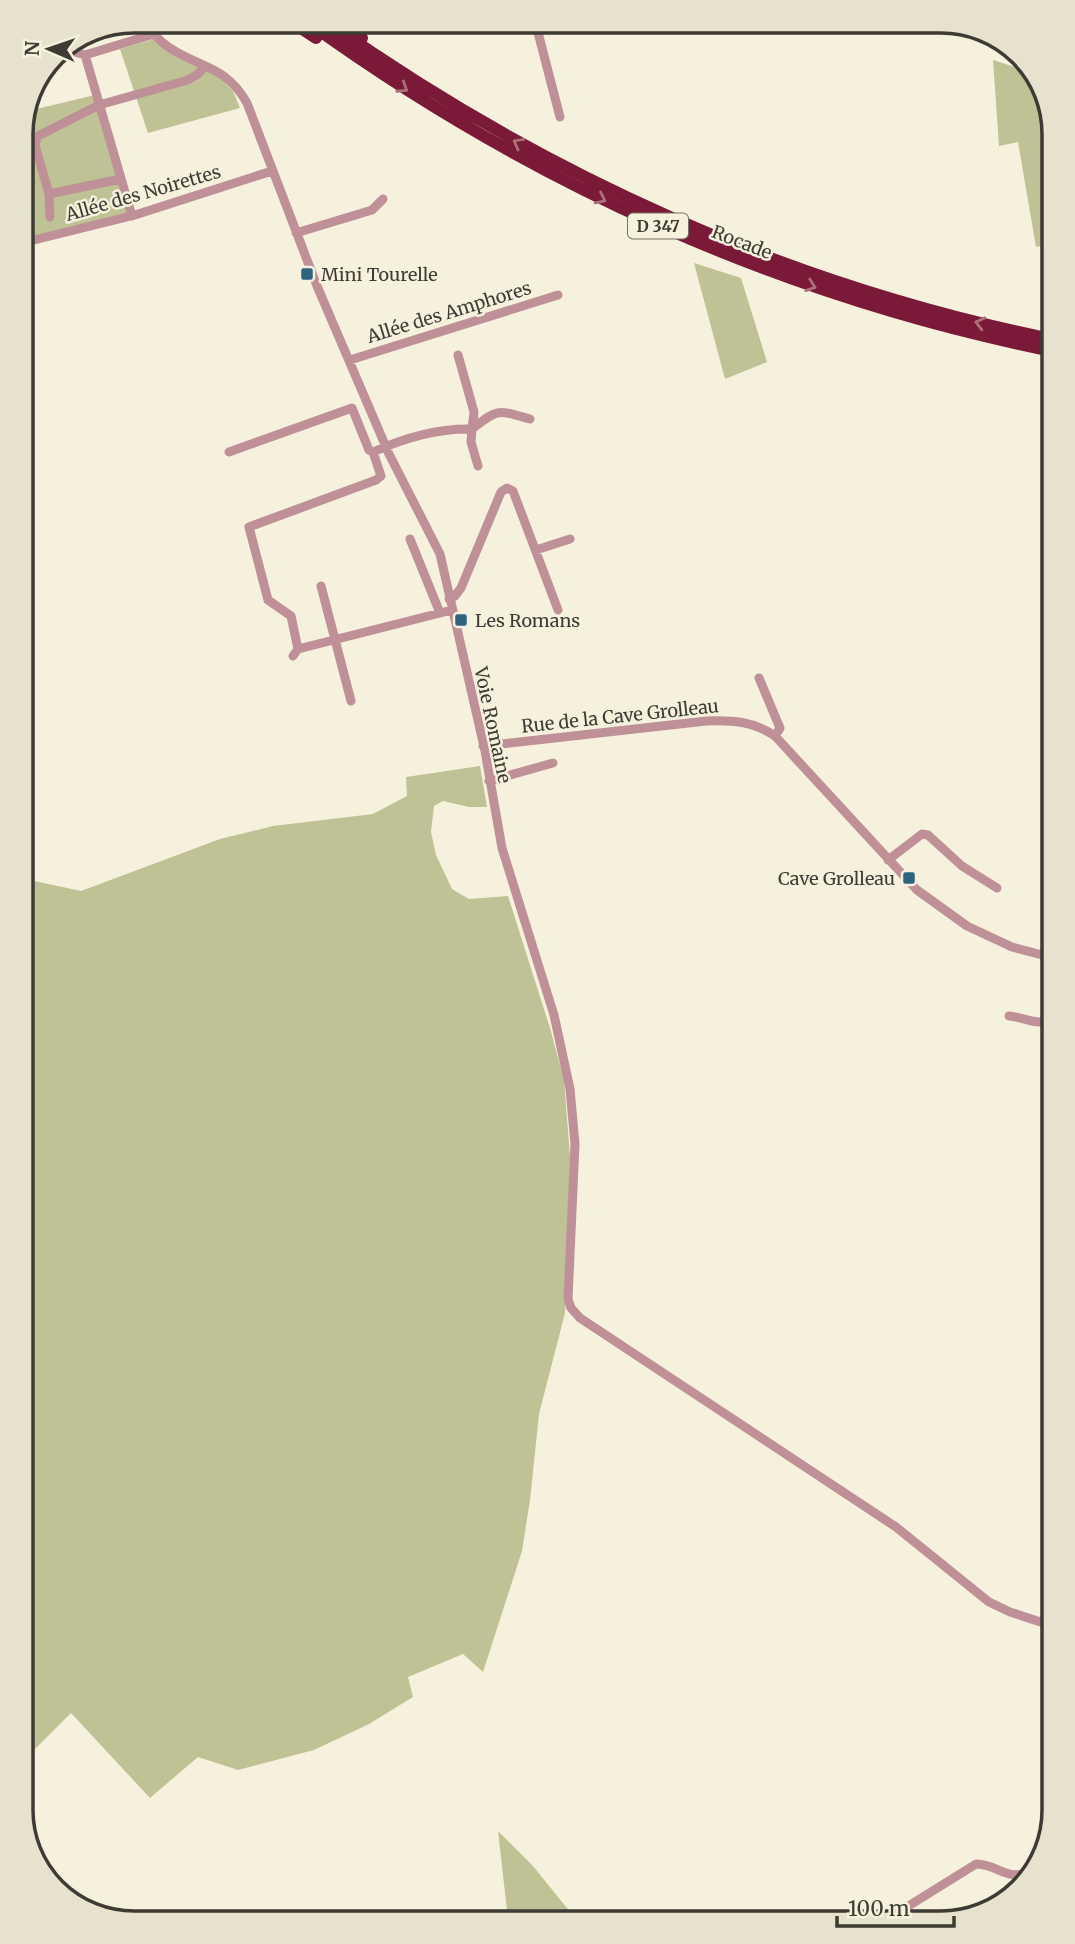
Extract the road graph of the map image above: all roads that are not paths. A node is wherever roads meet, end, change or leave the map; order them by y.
1 (309, 33) edge
2 (326, 33) edge
3 (341, 33) edge
4 (357, 33) edge
5 (538, 33) edge
6 (154, 34) joint
7 (85, 55) joint
8 (205, 66) junction
9 (383, 68) junction
10 (99, 105) junction
11 (560, 117) dead end
12 (272, 171) junction
13 (121, 178) junction
14 (48, 194) junction
15 (383, 199) dead end
16 (132, 216) junction
17 (50, 217) dead end
18 (296, 233) junction
19 (33, 240) edge
20 (558, 295) dead end
21 (1042, 337) edge
22 (1042, 349) edge
23 (458, 355) dead end
24 (350, 360) junction
25 (530, 419) dead end
26 (472, 429) junction
27 (386, 445) junction
28 (229, 452) dead end
29 (373, 452) junction
30 (478, 466) dead end
31 (570, 539) dead end
32 (410, 540) dead end
33 (536, 551) junction
34 (321, 586) dead end
35 (449, 599) junction
36 (452, 610) junction
37 (558, 610) dead end
38 (440, 613) junction
39 (335, 642) junction
40 (759, 678) dead end
41 (351, 701) dead end
42 (775, 736) junction
43 (483, 746) junction
44 (552, 763) dead end
45 (489, 781) junction
46 (888, 860) junction
47 (997, 888) dead end
48 (1042, 955) edge
49 (1009, 1016) dead end
50 (1042, 1024) edge
51 (1042, 1622) edge
52 (1017, 1876) edge
53 (900, 1911) edge

1 - 9 highway
2 - 9 highway, Rocade / D 347
3 - 9 highway, D 347
4 - 9 highway
5 - 11 street
6 - 7 street
6 - 8 street, Voie Romaine
7 - 10 street
8 - 10 street
8 - 12 street, Voie Romaine
21 -> 9 highway, D 347
9 -> 22 highway, Rocade / D 347
10 - 13 street
10 - 14 street
12 - 16 street, Allée des Noirettes
12 - 18 street, Voie Romaine
13 - 14 street
13 - 16 street
14 - 17 street
15 - 18 street
16 - 19 street, Allée des Noirettes
18 - 24 street, Voie Romaine
20 - 24 street, Allée des Amphores
23 - 26 street
24 - 27 street, Voie Romaine
25 - 26 street
26 - 27 street
26 - 30 street
27 - 29 street
27 - 35 street, Voie Romaine
28 - 29 street
29 - 39 street
31 - 33 street
32 - 38 street
33 - 35 street
33 - 37 street
34 - 39 street
35 - 36 street, Voie Romaine
36 - 38 street
36 - 43 street, Voie Romaine
38 - 39 street
39 - 41 street
40 - 42 street
42 - 43 street, Rue de la Cave Grolleau
42 - 46 street, Rue de la Cave Grolleau
43 - 45 street, Voie Romaine
44 - 45 street
45 - 51 street, Voie Romaine
46 - 47 street
46 - 48 street, Rue de la Cave Grolleau
49 - 50 street
52 - 53 street

